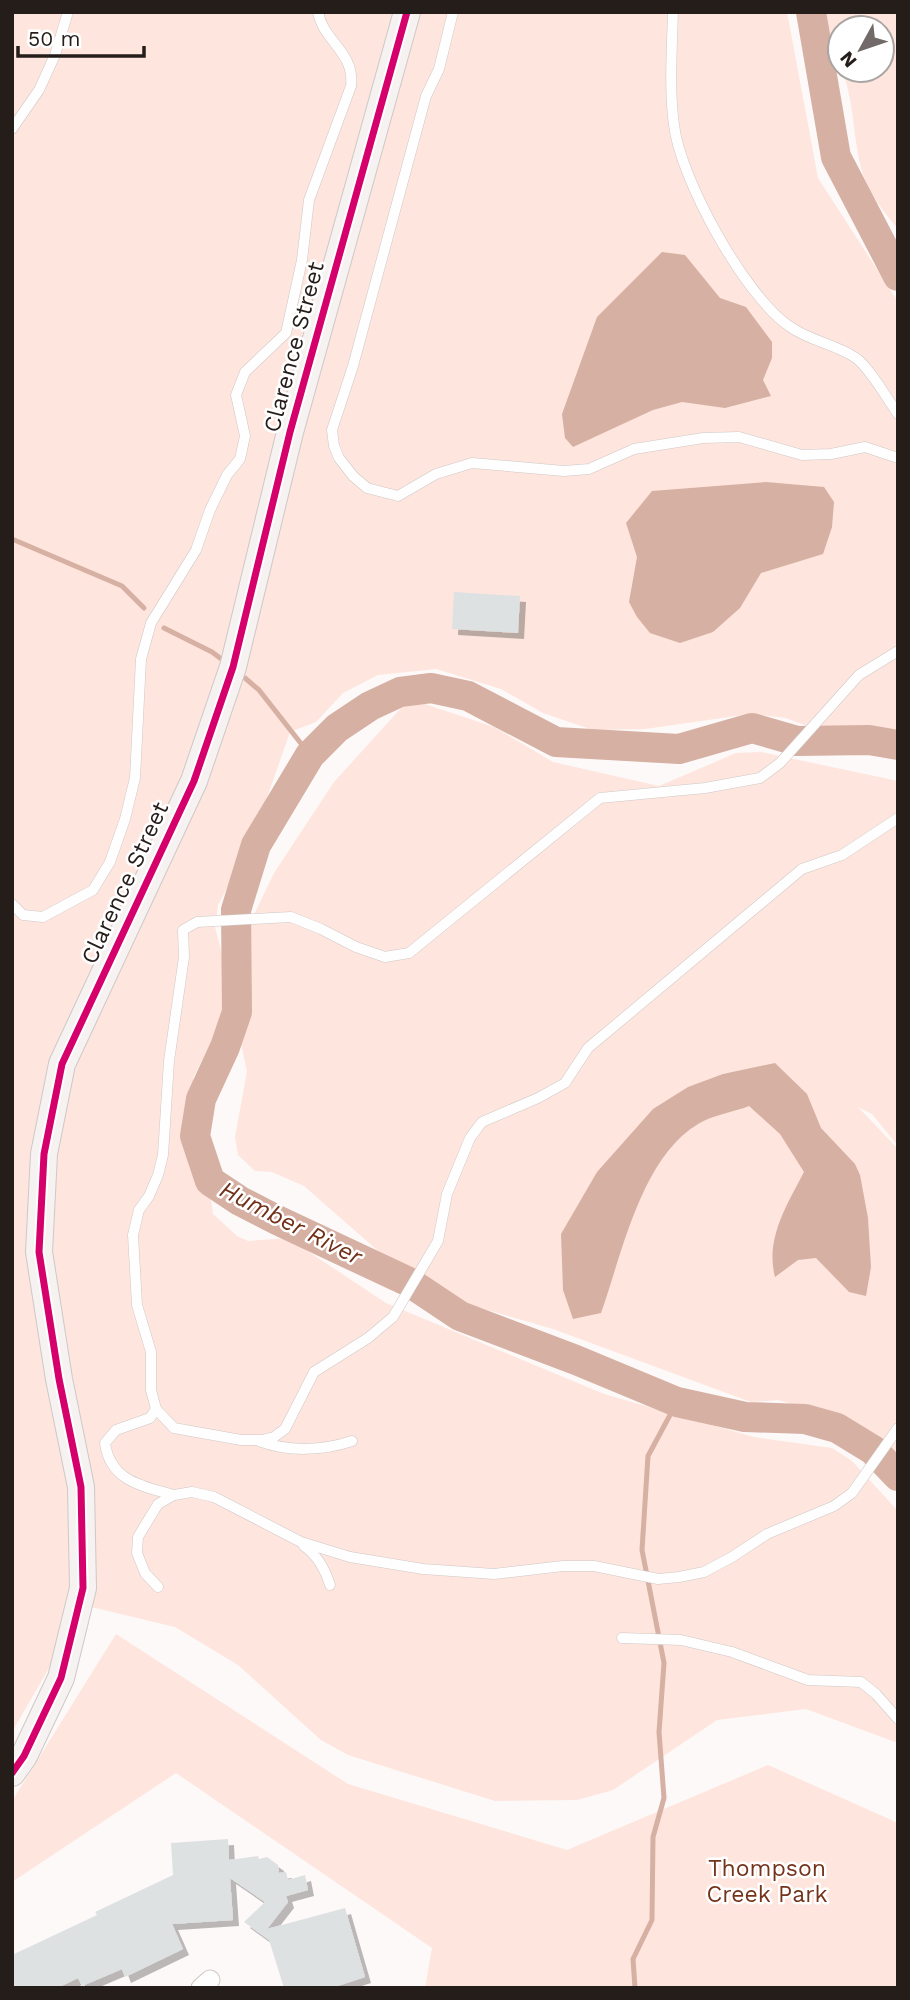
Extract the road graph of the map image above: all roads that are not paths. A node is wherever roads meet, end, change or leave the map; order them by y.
1 (68, 12) edge
2 (318, 12) edge
3 (407, 12) edge
4 (453, 12) edge
5 (673, 12) edge
6 (12, 129) edge
7 (898, 414) edge
8 (898, 458) edge
9 (898, 651) edge
10 (898, 818) edge
11 (12, 904) edge
12 (156, 1409) junction
13 (896, 1429) edge
14 (255, 1440) junction
15 (352, 1441) dead end
16 (174, 1495) junction
17 (290, 1536) junction
18 (330, 1585) dead end
19 (158, 1587) dead end
20 (622, 1638) dead end
21 (898, 1719) edge
22 (12, 1773) edge

1 - 6 lane
2 - 11 lane
3 - 22 street, Clarence Street
4 - 8 lane
5 - 7 lane
9 - 12 lane
10 - 14 lane
12 - 14 lane
12 - 16 lane
13 - 17 lane
14 - 15 lane
16 - 17 lane
16 - 19 lane
17 - 18 lane
20 - 21 lane

